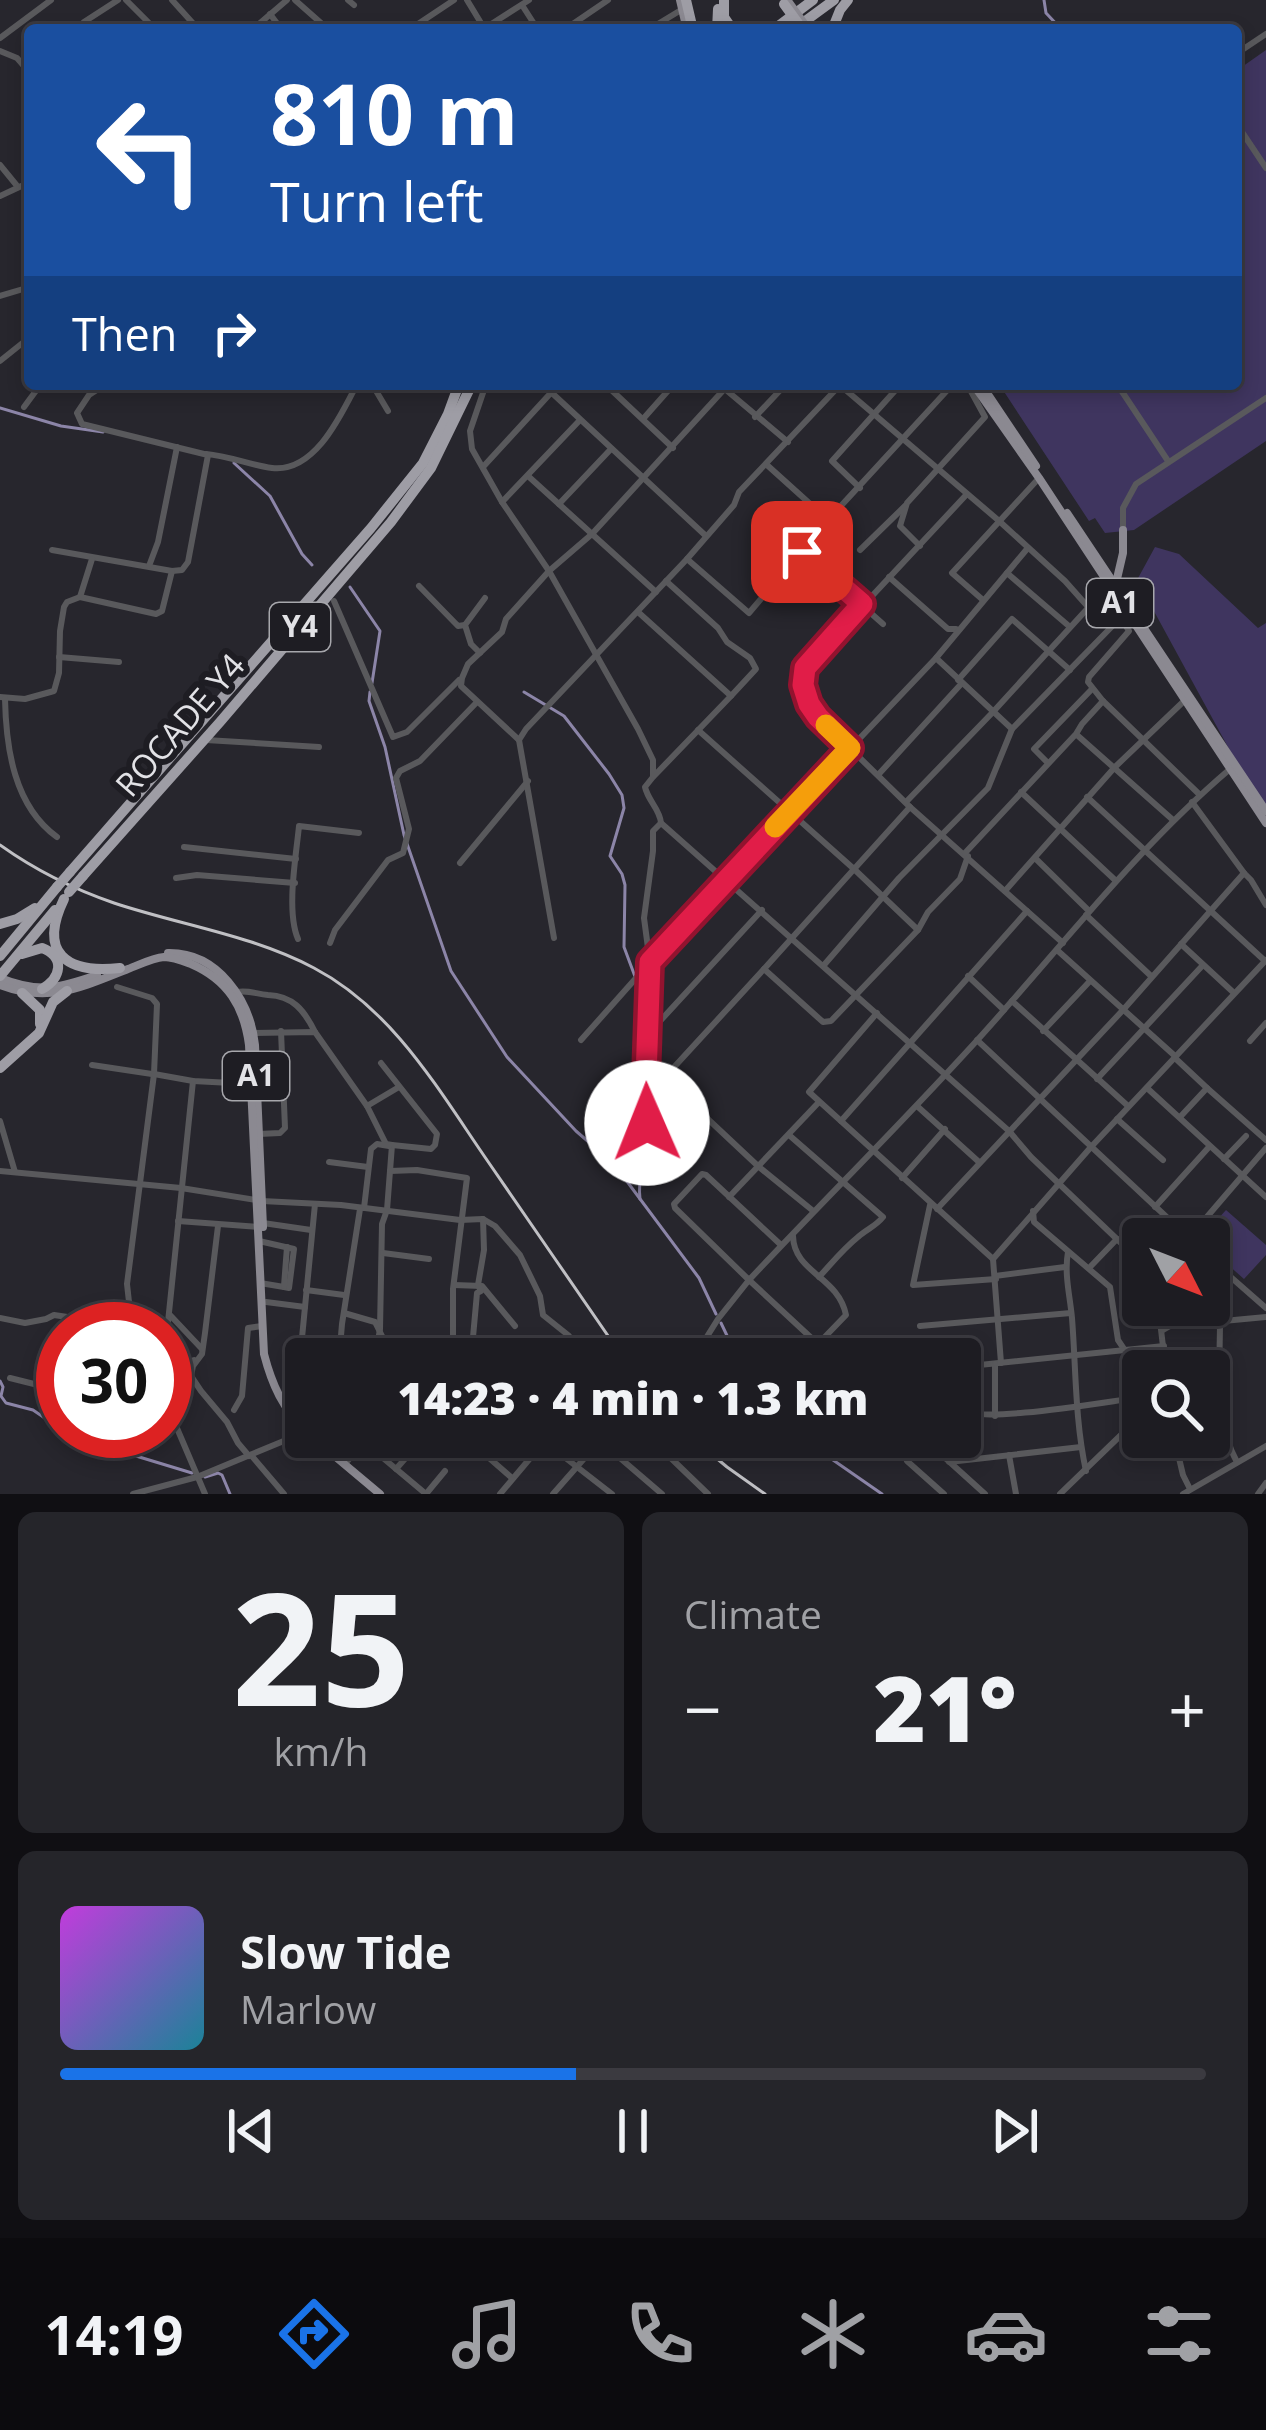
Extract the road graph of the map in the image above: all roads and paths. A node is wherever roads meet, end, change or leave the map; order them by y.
1 (52, 0) edge
2 (122, 0) edge
3 (172, 0) edge
4 (291, 0) edge
5 (454, 0) edge
6 (608, 0) edge
7 (836, 0) edge
8 (526, 3) edge
9 (808, 4) edge
10 (682, 6) edge
11 (270, 14) junction
12 (321, 22) dead end
13 (86, 24) edge
14 (147, 24) edge
15 (194, 24) edge
16 (259, 24) edge
17 (278, 24) edge
18 (418, 24) edge
19 (493, 24) edge
20 (573, 24) edge
21 (656, 24) edge
22 (779, 24) edge
23 (802, 24) edge
24 (813, 24) edge
25 (0, 38) edge
26 (1242, 132) edge
27 (0, 165) edge
28 (1266, 168) edge
29 (24, 185) edge
30 (18, 188) junction
31 (0, 196) edge
32 (24, 342) edge
33 (0, 361) edge
34 (37, 390) edge
35 (98, 390) edge
36 (354, 390) edge
37 (378, 390) edge
38 (457, 390) edge
39 (469, 390) edge
40 (484, 390) edge
41 (554, 390) edge
42 (669, 390) edge
43 (721, 390) edge
44 (728, 390) edge
45 (780, 390) edge
46 (835, 390) edge
47 (847, 390) edge
48 (895, 390) edge
49 (948, 390) edge
50 (976, 390) edge
51 (978, 390) edge
52 (978, 390) edge
53 (1121, 390) edge
54 (613, 392) edge
55 (551, 393) junction
56 (1266, 398) edge
57 (24, 407) dead end
58 (388, 411) dead end
59 (873, 414) junction
60 (755, 417) junction
61 (643, 419) junction
62 (580, 420) junction
63 (903, 441) junction
64 (788, 442) junction
65 (177, 447) junction
66 (673, 448) junction
67 (611, 450) junction
68 (206, 454) junction
69 (1168, 462) junction
70 (767, 465) junction
71 (483, 467) junction
72 (937, 468) junction
73 (528, 476) junction
74 (1039, 478) junction
75 (644, 479) junction
76 (860, 488) junction
77 (967, 494) junction
78 (502, 502) junction
79 (907, 503) junction
80 (559, 504) junction
81 (828, 520) junction
82 (998, 520) junction
83 (1123, 530) joint
84 (592, 534) junction
85 (706, 536) junction
86 (920, 546) junction
87 (1028, 549) junction
88 (52, 550) dead end
89 (860, 550) dead end
90 (802, 552) junction
91 (92, 559) junction
92 (687, 559) junction
93 (149, 566) junction
94 (172, 571) junction
95 (549, 571) junction
96 (1006, 573) junction
97 (890, 577) junction
98 (666, 581) junction
99 (1112, 585) junction
100 (419, 586) dead end
101 (656, 592) junction
102 (80, 597) junction
103 (484, 598) dead end
104 (334, 601) dead end
105 (983, 601) junction
106 (862, 604) junction
107 (1089, 608) junction
108 (638, 612) junction
109 (1123, 615) junction
110 (465, 625) junction
111 (883, 625) dead end
112 (1070, 627) junction
113 (959, 628) junction
114 (1048, 650) junction
115 (480, 653) junction
116 (596, 656) junction
117 (59, 657) junction
118 (937, 658) junction
119 (119, 662) dead end
120 (1070, 670) junction
121 (462, 678) junction
122 (960, 681) junction
123 (1091, 689) junction
124 (731, 696) junction
125 (2, 698) edge
126 (1103, 701) junction
127 (1184, 701) junction
128 (477, 702) junction
129 (993, 712) junction
130 (1012, 729) junction
131 (698, 730) junction
132 (1076, 734) junction
133 (1144, 739) junction
134 (203, 740) junction
135 (519, 740) junction
136 (319, 747) dead end
137 (850, 748) junction
138 (1047, 762) junction
139 (1115, 766) junction
140 (1230, 769) junction
141 (878, 775) junction
142 (653, 777) junction
143 (528, 781) junction
144 (1021, 793) junction
145 (1200, 795) junction
146 (1087, 797) junction
147 (1192, 802) junction
148 (908, 804) junction
149 (790, 812) junction
150 (1266, 812) edge
151 (1173, 820) junction
152 (661, 823) junction
153 (1266, 823) edge
154 (1060, 829) junction
155 (359, 833) dead end
156 (942, 833) junction
157 (58, 837) dead end
158 (184, 847) dead end
159 (1143, 851) junction
160 (967, 854) junction
161 (1035, 858) junction
162 (296, 859) junction
163 (460, 863) dead end
164 (854, 869) junction
165 (76, 874) junction
166 (1244, 874) junction
167 (176, 878) dead end
168 (1116, 880) junction
169 (725, 881) junction
170 (295, 883) junction
171 (1005, 891) junction
172 (60, 893) junction
173 (885, 897) junction
174 (1266, 904) edge
175 (762, 910) junction
176 (1027, 911) junction
177 (1209, 911) junction
178 (1088, 913) junction
179 (0, 924) edge
180 (918, 930) junction
181 (554, 938) dead end
182 (792, 938) junction
183 (298, 939) dead end
184 (330, 943) dead end
185 (1181, 944) junction
186 (1060, 946) junction
187 (0, 956) edge
188 (14, 959) junction
189 (1266, 960) edge
190 (650, 962) junction
191 (1203, 964) junction
192 (824, 965) junction
193 (120, 968) junction
194 (764, 969) junction
195 (968, 976) junction
196 (1151, 976) junction
197 (1090, 980) junction
198 (4, 982) edge
199 (117, 987) dead end
200 (42, 989) junction
201 (67, 992) junction
202 (237, 992) junction
203 (22, 993) junction
204 (1234, 993) junction
205 (857, 994) junction
206 (1012, 1001) junction
207 (1004, 1010) junction
208 (1123, 1010) junction
209 (877, 1013) junction
210 (661, 1020) dead end
211 (1266, 1023) edge
212 (1144, 1028) junction
213 (281, 1031) junction
214 (1043, 1031) junction
215 (315, 1032) junction
216 (250, 1034) junction
217 (581, 1040) dead end
218 (977, 1040) junction
219 (1250, 1041) dead end
220 (910, 1044) junction
221 (1174, 1057) junction
222 (1075, 1060) junction
223 (646, 1061) junction
224 (381, 1063) dead end
225 (0, 1065) edge
226 (92, 1065) dead end
227 (153, 1074) junction
228 (946, 1074) junction
229 (664, 1078) junction
230 (1097, 1079) junction
231 (193, 1081) junction
232 (250, 1084) junction
233 (398, 1087) junction
234 (1147, 1088) junction
235 (1207, 1088) junction
236 (1038, 1099) junction
237 (820, 1102) junction
238 (368, 1106) junction
239 (916, 1106) junction
240 (1128, 1106) junction
241 (1180, 1118) junction
242 (1117, 1119) junction
243 (841, 1120) junction
244 (0, 1121) edge
245 (647, 1123) dead end
246 (945, 1129) junction
247 (1009, 1131) junction
248 (259, 1134) junction
249 (789, 1135) junction
250 (1246, 1136) dead end
251 (1266, 1144) edge
252 (392, 1146) junction
253 (1210, 1146) junction
254 (1091, 1147) junction
255 (874, 1153) junction
256 (1224, 1159) junction
257 (1163, 1160) dead end
258 (329, 1162) dead end
259 (980, 1162) junction
260 (368, 1167) junction
261 (759, 1167) junction
262 (0, 1171) edge
263 (391, 1171) junction
264 (15, 1172) junction
265 (1242, 1175) junction
266 (902, 1178) junction
267 (843, 1180) junction
268 (1058, 1183) junction
269 (138, 1184) junction
270 (181, 1188) junction
271 (729, 1197) junction
272 (1266, 1197) edge
273 (259, 1200) junction
274 (315, 1204) junction
275 (934, 1206) junction
276 (1155, 1207) junction
277 (362, 1208) junction
278 (386, 1210) junction
279 (812, 1210) junction
280 (1034, 1211) junction
281 (1167, 1218) edge
282 (1205, 1218) edge
283 (483, 1219) junction
284 (460, 1220) junction
285 (177, 1221) junction
286 (260, 1225) junction
287 (218, 1226) junction
288 (311, 1231) junction
289 (794, 1232) junction
290 (1118, 1238) junction
291 (261, 1241) junction
292 (1122, 1242) edge
293 (781, 1245) junction
294 (1068, 1252) junction
295 (383, 1253) junction
296 (429, 1259) dead end
297 (994, 1259) junction
298 (1065, 1267) junction
299 (1090, 1268) junction
300 (820, 1277) junction
301 (995, 1278) junction
302 (1230, 1278) edge
303 (748, 1280) junction
304 (263, 1284) junction
305 (453, 1285) junction
306 (478, 1285) junction
307 (306, 1290) junction
308 (346, 1295) junction
309 (129, 1302) edge
310 (169, 1302) edge
311 (266, 1302) junction
312 (305, 1306) junction
313 (1266, 1312) edge
314 (344, 1313) junction
315 (1071, 1313) junction
316 (0, 1318) edge
317 (998, 1319) junction
318 (1230, 1319) edge
319 (36, 1321) edge
320 (262, 1326) junction
321 (514, 1326) dead end
322 (1162, 1326) edge
323 (1170, 1326) edge
324 (920, 1327) dead end
325 (380, 1328) junction
326 (1163, 1330) junction
327 (302, 1338) edge
328 (341, 1338) edge
329 (379, 1338) edge
330 (384, 1338) edge
331 (453, 1338) edge
332 (472, 1338) edge
333 (570, 1338) edge
334 (706, 1338) edge
335 (811, 1338) edge
336 (824, 1338) edge
337 (192, 1339) edge
338 (1164, 1346) junction
339 (1124, 1348) junction
340 (202, 1350) junction
341 (1164, 1350) edge
342 (1074, 1354) junction
343 (197, 1359) junction
344 (192, 1361) edge
345 (998, 1363) junction
346 (981, 1364) edge
347 (10, 1378) dead end
348 (271, 1378) junction
349 (36, 1384) edge
350 (1122, 1399) joint
351 (1078, 1405) junction
352 (285, 1407) edge
353 (234, 1410) dead end
354 (981, 1415) edge
355 (995, 1416) junction
356 (285, 1441) edge
357 (1266, 1446) edge
358 (1081, 1447) junction
359 (1230, 1450) edge
360 (1009, 1455) junction
361 (250, 1456) junction
362 (189, 1458) edge
363 (338, 1458) edge
364 (349, 1458) edge
365 (385, 1458) edge
366 (406, 1458) edge
367 (489, 1458) edge
368 (529, 1458) edge
369 (568, 1458) edge
370 (584, 1458) edge
371 (622, 1458) edge
372 (671, 1458) edge
373 (945, 1458) edge
374 (1179, 1458) edge
375 (907, 1461) dead end
376 (949, 1462) junction
377 (1237, 1462) junction
378 (345, 1464) junction
379 (577, 1466) junction
380 (397, 1469) junction
381 (446, 1471) dead end
382 (1086, 1471) junction
383 (197, 1478) junction
384 (512, 1478) junction
385 (1266, 1483) edge
386 (153, 1491) edge
387 (606, 1492) edge
388 (1187, 1492) edge
389 (133, 1494) edge
390 (205, 1494) edge
391 (284, 1494) edge
392 (380, 1494) edge
393 (426, 1494) edge
394 (500, 1494) edge
395 (553, 1494) edge
396 (662, 1494) edge
397 (708, 1494) edge
398 (944, 1494) edge
399 (985, 1494) edge
400 (1016, 1494) edge
401 (1060, 1494) edge
402 (1258, 1494) edge

1 - 25 street
2 - 13 street
2 - 14 street
3 - 15 street
4 - 11 street
4 - 12 street
5 - 18 street
6 - 20 street
7 - 23 highway
7 - 24 highway
8 - 19 street
9 - 22 highway
10 - 21 street
11 - 16 street
11 - 17 street
26 - 28 street
27 - 30 street
29 - 30 street
30 - 31 street
32 - 33 street
34 - 57 street
35 - 65 street
36 - 68 street
37 - 58 street
38 - 165 highway, ROCADE Y4 / Y4
39 - 134 highway, ROCADE Y4 / Y4
40 - 71 street
41 - 55 street
42 - 61 street
43 - 66 street
44 - 60 street
45 - 60 street
46 - 64 street
47 - 59 street
48 - 59 street
49 - 63 street
50 - 72 street
51 - 74 main road, A1
52 - 99 main road, A1
53 - 69 street
54 - 61 street
55 - 62 street
55 - 71 street
56 - 69 street
59 - 63 street
59 - 76 street
60 - 64 street
61 - 66 street
62 - 67 street
62 - 73 street
63 - 72 street
63 - 76 street
64 - 70 street
65 - 68 street
65 - 93 street
66 - 75 street
67 - 75 street
67 - 80 street
68 - 94 street
69 - 83 street
70 - 81 street
70 - 85 street
71 - 78 street
72 - 77 street
72 - 79 street
73 - 78 street
73 - 80 street
74 - 82 street
74 - 99 main road, A1
75 - 84 street
75 - 85 street
76 - 81 street
77 - 82 street
77 - 86 street
78 - 95 street
79 - 86 street
79 - 89 street
80 - 84 street
81 - 90 street
82 - 87 street
82 - 105 street
83 - 99 main road
84 - 95 street
84 - 101 street
85 - 92 street
86 - 97 street
87 - 96 street
87 - 107 street
88 - 91 street
90 - 92 street
90 - 106 street
91 - 93 street
91 - 102 street
92 - 98 street
93 - 94 street
94 - 102 street
95 - 115 street
95 - 116 street
96 - 105 street
96 - 112 street
97 - 106 street
97 - 113 street
98 - 101 street
98 - 124 street
99 - 107 street
99 - 109 main road, A1
99 - 150 main road, A1
100 - 110 street
101 - 108 street
102 - 117 street
103 - 110 street
104 - 121 street
105 - 113 street
106 - 111 street
106 - 137 street
107 - 112 street
108 - 116 street
108 - 124 street
109 - 120 street
109 - 123 street
109 - 127 main road, A1
110 - 115 street
112 - 114 street
113 - 118 street
114 - 120 street
114 - 122 street
114 - 129 street
115 - 121 street
116 - 135 street
116 - 142 street
117 - 119 street
117 - 125 street
118 - 122 street
118 - 137 street
120 - 130 street
121 - 128 street
122 - 129 street
122 - 141 street
123 - 126 street
123 - 138 street
124 - 131 street
125 - 157 street
126 - 132 street
126 - 133 street
127 - 133 street
127 - 140 main road, A1
128 - 135 street
128 - 184 street
129 - 130 street
129 - 148 street
130 - 156 street
131 - 142 street
131 - 149 street
132 - 138 street
132 - 139 street
133 - 139 street
133 - 145 street
134 - 136 street
134 - 165 highway, ROCADE Y4 / Y4
135 - 143 street
137 - 141 street
137 - 149 street
138 - 144 street
139 - 146 street
139 - 151 street
140 - 145 street
140 - 153 main road, A1
141 - 148 street
142 - 152 street
143 - 163 street
143 - 181 street
144 - 154 street
144 - 160 street
145 - 147 street
146 - 154 street
146 - 159 street
147 - 151 street
147 - 166 street
148 - 156 street
148 - 164 street
149 - 164 street
149 - 169 street
151 - 159 street
152 - 169 street
152 - 190 street
154 - 161 street
154 - 168 street
155 - 162 street
156 - 160 street
156 - 173 street
158 - 162 street
159 - 168 street
159 - 177 street
160 - 171 street
160 - 180 street
161 - 171 street
161 - 178 street
162 - 170 street
164 - 173 street
164 - 182 street
165 - 172 highway, ROCADE Y4 / Y4, bridge
166 - 174 street
166 - 177 street
167 - 170 street
168 - 178 street
169 - 175 street
169 - 190 street
170 - 183 street
171 - 176 street
172 - 179 highway
172 - 187 highway, ROCADE Y4 / Y4
172 - 188 highway, ROCADE Y4 / Y4
172 - 193 highway
173 - 180 street
173 - 192 street
175 - 182 street
175 - 210 street
176 - 186 street
176 - 195 street
177 - 185 street
177 - 189 street
178 - 186 street
178 - 196 street
180 - 205 street
182 - 192 street
182 - 194 street
185 - 191 street
185 - 196 street
186 - 197 street
186 - 206 street
188 - 198 highway, ROCADE Y4 / Y4
188 - 200 highway
189 - 204 street
190 - 217 street
190 - 223 street
191 - 204 street
191 - 212 street
192 - 205 street
193 - 200 main road
193 - 202 main road
194 - 205 street
194 - 229 street
195 - 207 street
195 - 220 street
196 - 208 street
197 - 208 street
197 - 214 street
198 - 200 main road
198 - 203 main road, A1
199 - 227 street
201 - 203 main road, A1
201 - 216 main road, A1
201 - 225 highway
202 - 215 street
202 - 216 main road, A1
203 - 225 highway
204 - 221 street
205 - 209 street
206 - 207 street
206 - 214 street
207 - 218 street
208 - 212 street
208 - 222 street
209 - 220 street
209 - 237 street
211 - 219 street
212 - 221 street
212 - 230 street
213 - 215 street
213 - 216 street
213 - 248 street
214 - 222 street
215 - 238 street
216 - 232 main road, A1
216 - 248 main road, A1
218 - 228 street
218 - 236 street
220 - 228 street
220 - 243 street
221 - 234 street
221 - 235 street
222 - 230 street
222 - 236 street
223 - 229 street
223 - 245 street
224 - 233 street
226 - 227 street
227 - 231 street
227 - 269 street
228 - 239 street
228 - 247 street
229 - 261 street
230 - 240 street
231 - 232 street
231 - 270 street
232 - 273 main road, A1
233 - 238 street
233 - 252 street
234 - 240 street
234 - 241 street
235 - 241 street
235 - 251 street
236 - 247 street
236 - 254 street
237 - 243 street
237 - 249 street
238 - 252 street
239 - 246 street
239 - 255 street
240 - 242 street
241 - 253 street
242 - 254 street
242 - 257 street
243 - 255 street
244 - 264 street
246 - 259 street
246 - 266 street
247 - 259 street
247 - 268 street
248 - 273 main road, A1
249 - 261 street
249 - 267 street
250 - 256 street
251 - 265 street
252 - 260 street
252 - 263 street
253 - 256 street
253 - 276 street
254 - 268 street
254 - 276 street
255 - 266 street
255 - 267 street
256 - 265 street
258 - 260 street
259 - 275 street
260 - 277 street
261 - 271 street
261 - 279 street
262 - 264 street
263 - 278 street
263 - 284 street
264 - 269 street
265 - 272 street
265 - 282 street
266 - 275 street
267 - 279 street
267 - 300 street
268 - 280 street
268 - 290 street
269 - 270 street
269 - 309 street
270 - 273 street
270 - 285 street
271 - 293 street
271 - 303 street
273 - 274 street
273 - 286 main road, A1
274 - 277 street
274 - 288 street
275 - 297 street
275 - 301 street
276 - 281 street
277 - 278 street
277 - 308 street
278 - 284 street
278 - 295 street
279 - 289 street
280 - 294 street
280 - 297 street
283 - 284 street
283 - 306 street
283 - 333 street
284 - 305 street
285 - 287 street
285 - 310 street
286 - 287 street
286 - 288 street
286 - 291 main road, A1
287 - 340 street
288 - 307 street
289 - 293 street
289 - 300 street
290 - 292 street
290 - 299 street
291 - 304 main road, A1
291 - 304 street
293 - 303 street
294 - 298 street
294 - 299 street
295 - 296 street
295 - 325 street
297 - 301 street
298 - 301 street
298 - 315 street
299 - 339 street
300 - 336 street
301 - 317 street
302 - 313 street
303 - 334 street
303 - 335 street
304 - 311 main road, A1
304 - 320 main road, A1
305 - 306 street
305 - 331 street
306 - 321 street
306 - 332 street
307 - 308 street
307 - 312 street
308 - 314 street
311 - 312 street
311 - 348 main road, A1
312 - 327 street
313 - 318 street
314 - 325 street
314 - 328 street
315 - 317 street
315 - 342 street
316 - 319 street
317 - 324 street
317 - 345 street
320 - 348 main road, A1
320 - 353 street
322 - 326 street
323 - 326 street
325 - 329 street
325 - 330 street
326 - 338 street
337 - 340 street
338 - 339 street
338 - 341 street
339 - 342 street
340 - 343 street
342 - 345 street
342 - 351 street
343 - 344 street
343 - 361 street
345 - 346 street
345 - 355 street
347 - 349 street
348 - 352 main road, A1
350 - 351 street
350 - 382 street
351 - 355 street
351 - 358 street
354 - 355 street
356 - 361 street
357 - 377 street
358 - 360 street
358 - 382 street
359 - 377 street
360 - 376 street
360 - 400 street
361 - 383 street
361 - 391 street
362 - 383 street
363 - 378 main road, A1
364 - 378 street
365 - 380 street
366 - 380 street
367 - 384 street
368 - 384 street
369 - 379 street
370 - 379 street
371 - 396 street
372 - 397 street
373 - 376 street
374 - 388 street
375 - 398 street
376 - 399 street
377 - 388 street
378 - 392 main road, A1
379 - 387 street
379 - 395 street
380 - 393 street
381 - 393 street
382 - 401 street
383 - 386 street
383 - 390 street
384 - 394 street
385 - 402 street
386 - 389 street

